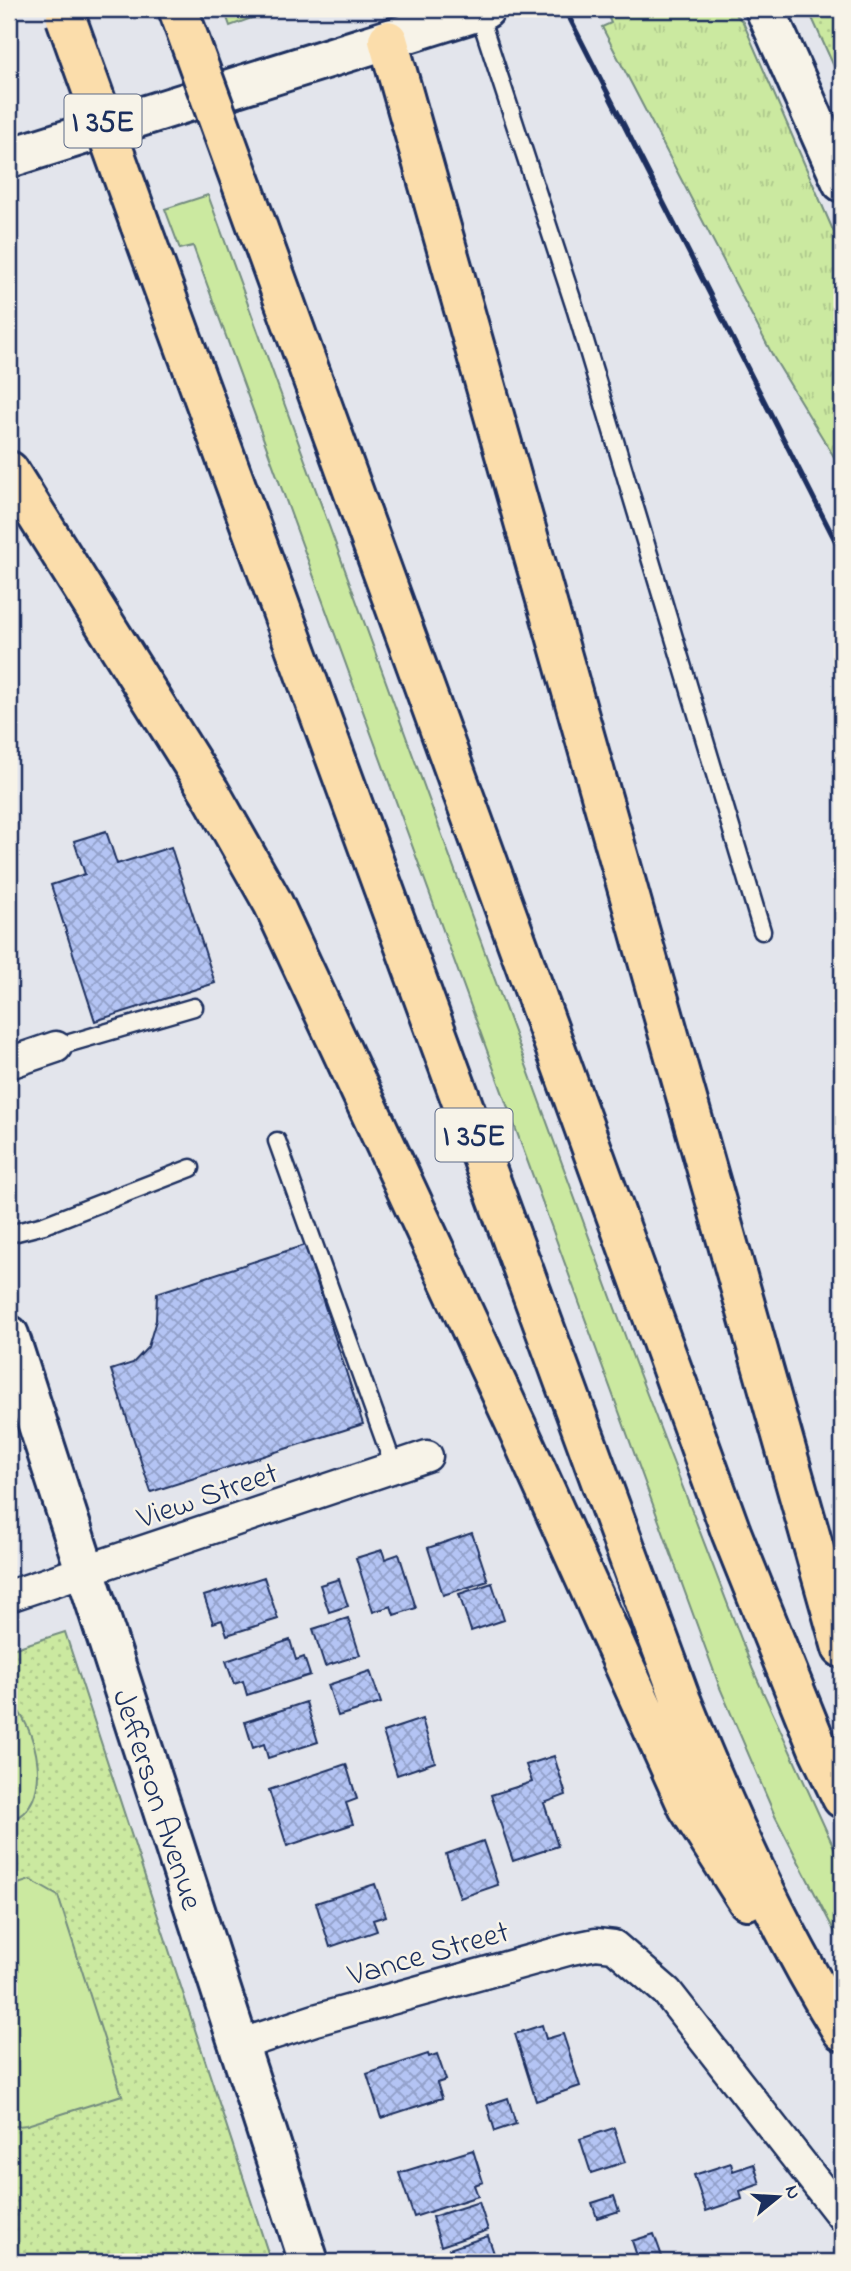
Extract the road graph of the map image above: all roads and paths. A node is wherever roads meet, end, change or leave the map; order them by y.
1 (178, 9) edge
2 (765, 9) edge
3 (482, 10) edge
4 (64, 13) edge
5 (388, 40) junction
6 (9, 158) edge
7 (842, 181) edge
8 (9, 471) edge
9 (762, 931) dead end
10 (194, 1007) dead end
11 (55, 1047) joint
12 (9, 1063) edge
13 (276, 1141) dead end
14 (191, 1168) dead end
15 (9, 1234) edge
16 (9, 1335) edge
17 (427, 1456) dead end
18 (394, 1467) junction
19 (85, 1572) junction
20 (9, 1596) edge
21 (842, 1648) edge
22 (842, 1798) edge
23 (842, 2031) edge
24 (842, 2039) edge
25 (239, 2045) junction
26 (842, 2216) edge
27 (309, 2262) edge

1 - 22 highway, bridge
2 - 7 street
3 - 5 street
3 - 9 lane
4 - 23 highway, I 35E, bridge
5 - 6 street
5 - 21 highway
8 - 24 highway
10 - 11 lane
11 - 12 street
13 - 18 lane
14 - 15 lane
16 - 19 street, Jefferson Avenue
17 - 18 street, View Street
18 - 19 street, View Street
19 - 20 street, View Street
19 - 25 street, Jefferson Avenue
25 - 26 street, Vance Street
25 - 27 street, Jefferson Avenue

